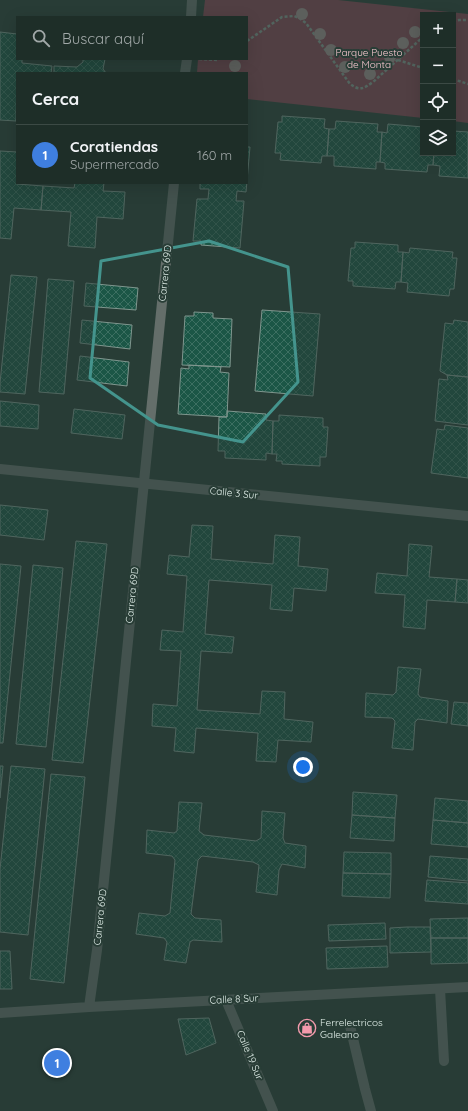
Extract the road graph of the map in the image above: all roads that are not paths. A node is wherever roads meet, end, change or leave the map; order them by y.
1 (192, 0) edge
2 (191, 16) edge
3 (187, 60) edge
4 (185, 72) edge
5 (174, 184) edge
6 (0, 469) edge
7 (144, 484) junction
8 (468, 516) edge
9 (468, 987) edge
10 (440, 989) junction
11 (226, 1000) junction
12 (90, 1007) junction
13 (0, 1013) edge
14 (350, 1026) dead end
15 (444, 1061) dead end
16 (273, 1111) edge
17 (371, 1111) edge

1 - 2 street
3 - 4 street
5 - 7 street, Carrera 69D
6 - 7 street, Calle 3 Sur
7 - 8 street, Calle 3 Sur
7 - 12 street, Carrera 69D
9 - 10 street, Calle 8 Sur
10 - 11 street, Calle 8 Sur
10 - 15 street
11 - 12 street, Calle 8 Sur
11 - 16 street, Calle 19 Sur
12 - 13 street, Calle 8 Sur
14 - 17 street

